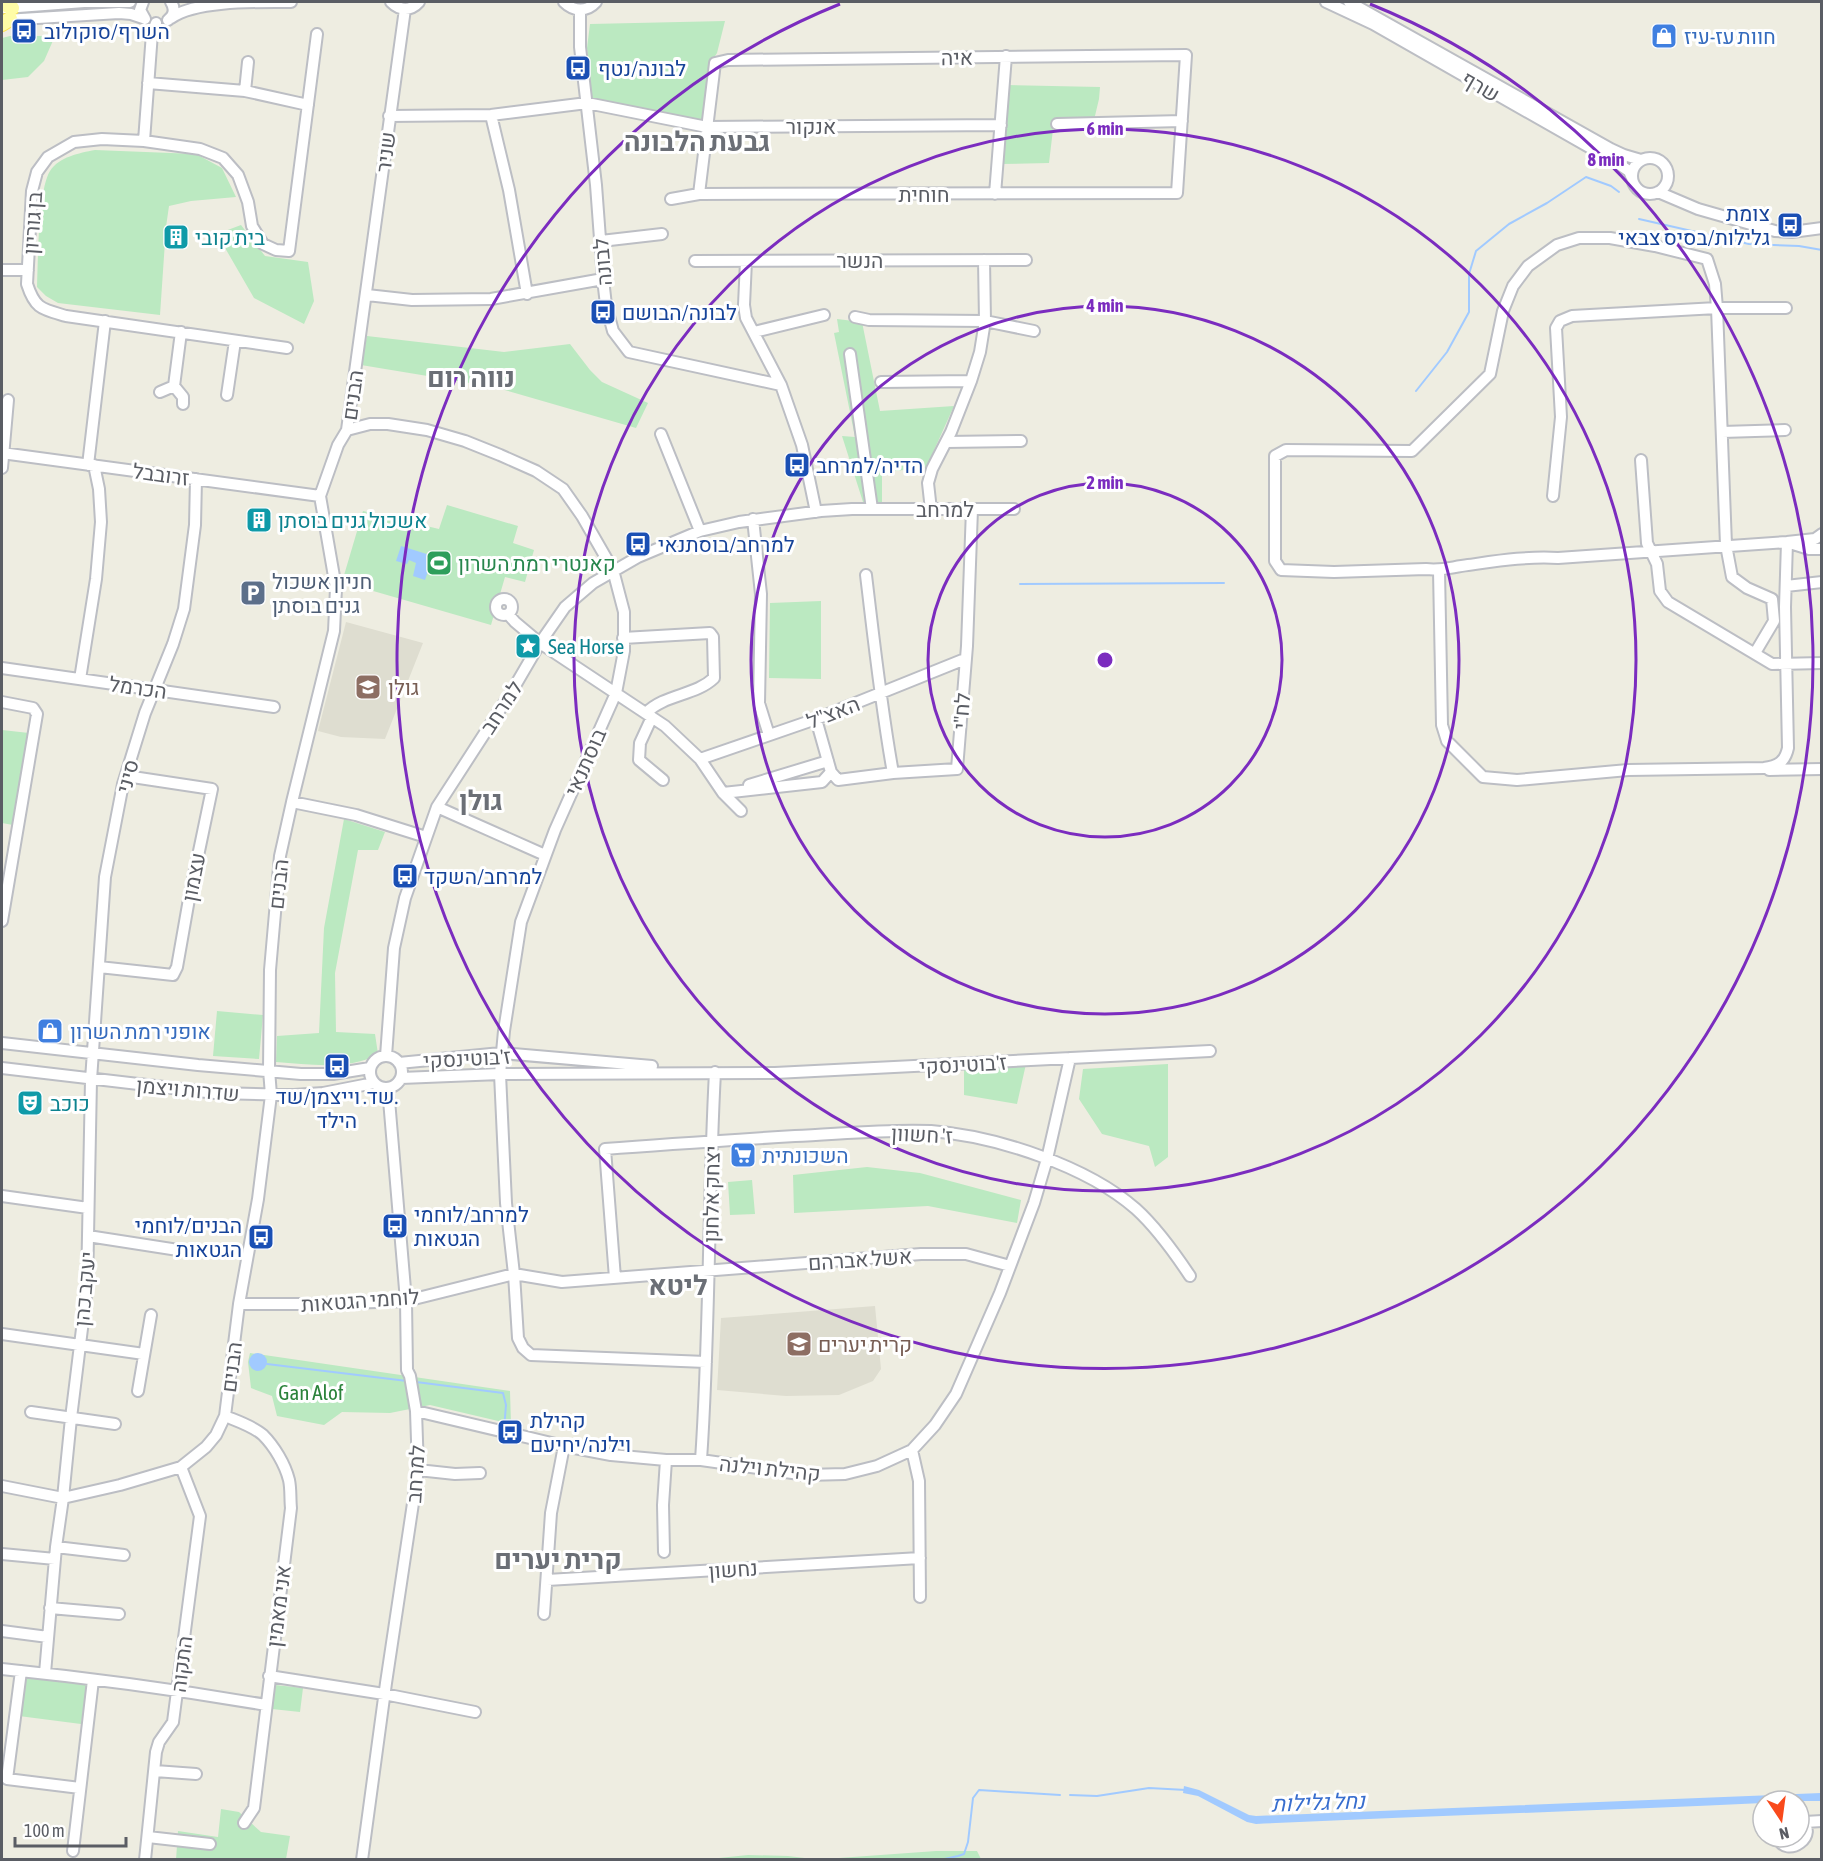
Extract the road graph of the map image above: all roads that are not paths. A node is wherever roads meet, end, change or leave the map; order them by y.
1 (130, 2) edge
2 (143, 2) edge
3 (171, 2) edge
4 (291, 2) edge
5 (391, 2) edge
6 (420, 2) edge
7 (564, 2) edge
8 (597, 2) edge
9 (1326, 2) edge
10 (1349, 2) edge
11 (405, 9) junction
12 (580, 10) junction
13 (5, 14) edge
14 (143, 18) junction
15 (171, 18) junction
16 (156, 23) junction
17 (317, 34) dead end
18 (1006, 56) junction
19 (248, 62) dead end
20 (148, 83) junction
21 (245, 91) junction
22 (587, 104) junction
23 (308, 105) junction
24 (491, 115) junction
25 (389, 116) junction
26 (1182, 122) junction
27 (1057, 124) dead end
28 (1001, 126) junction
29 (707, 127) junction
30 (144, 141) junction
31 (1641, 160) junction
32 (1631, 176) junction
33 (1668, 177) junction
34 (1658, 192) junction
35 (699, 194) junction
36 (994, 194) junction
37 (671, 199) dead end
38 (1688, 204) junction
39 (1821, 228) edge
40 (662, 234) dead end
41 (601, 241) junction
42 (984, 260) junction
43 (1026, 260) dead end
44 (695, 261) dead end
45 (746, 261) junction
46 (2, 270) edge
47 (28, 270) junction
48 (603, 279) junction
49 (527, 294) junction
50 (366, 295) junction
51 (1717, 308) junction
52 (1786, 308) dead end
53 (824, 315) dead end
54 (855, 317) dead end
55 (105, 321) junction
56 (984, 321) junction
57 (1034, 331) dead end
58 (181, 332) junction
59 (754, 332) junction
60 (235, 340) junction
61 (287, 348) dead end
62 (850, 354) dead end
63 (971, 381) junction
64 (880, 382) dead end
65 (781, 385) junction
66 (174, 386) junction
67 (160, 392) dead end
68 (227, 395) dead end
69 (8, 400) dead end
70 (183, 404) dead end
71 (347, 430) junction
72 (1785, 430) dead end
73 (1722, 432) junction
74 (661, 434) dead end
75 (1021, 441) dead end
76 (946, 442) junction
77 (2, 453) edge
78 (1641, 460) dead end
79 (91, 465) junction
80 (2, 468) edge
81 (196, 479) junction
82 (320, 496) junction
83 (1553, 496) dead end
84 (872, 509) junction
85 (972, 509) junction
86 (1014, 509) dead end
87 (931, 510) junction
88 (816, 512) junction
89 (753, 519) junction
90 (700, 531) junction
91 (1821, 534) edge
92 (1787, 542) junction
93 (1726, 545) junction
94 (1821, 549) edge
95 (1652, 552) junction
96 (613, 570) junction
97 (1439, 571) junction
98 (866, 574) dead end
99 (1821, 582) edge
100 (1786, 586) junction
101 (508, 614) dead end
102 (623, 638) junction
103 (540, 643) junction
104 (1755, 653) junction
105 (965, 660) junction
106 (1821, 663) edge
107 (1787, 664) junction
108 (2, 668) edge
109 (80, 679) junction
110 (155, 690) junction
111 (616, 693) junction
112 (882, 693) junction
113 (2, 702) edge
114 (274, 707) dead end
115 (649, 715) junction
116 (816, 719) junction
117 (769, 735) junction
118 (700, 759) junction
119 (829, 766) junction
120 (1718, 768) junction
121 (1821, 769) edge
122 (893, 773) junction
123 (126, 776) junction
124 (663, 780) dead end
125 (723, 793) junction
126 (292, 802) junction
127 (437, 807) junction
128 (741, 810) dead end
129 (426, 837) junction
130 (545, 855) junction
131 (2, 921) edge
132 (99, 967) junction
133 (2, 1043) edge
134 (1210, 1051) dead end
135 (501, 1053) junction
136 (93, 1054) junction
137 (386, 1056) junction
138 (1070, 1058) junction
139 (399, 1063) junction
140 (2, 1068) edge
141 (370, 1068) junction
142 (269, 1070) junction
143 (716, 1072) junction
144 (500, 1074) junction
145 (401, 1078) junction
146 (91, 1080) junction
147 (374, 1083) junction
148 (388, 1088) junction
149 (271, 1095) junction
150 (712, 1141) junction
151 (1047, 1159) junction
152 (2, 1196) edge
153 (88, 1208) junction
154 (88, 1236) junction
155 (178, 1250) dead end
156 (1010, 1266) junction
157 (709, 1270) junction
158 (514, 1274) junction
159 (1190, 1276) dead end
160 (615, 1278) junction
161 (406, 1301) junction
162 (239, 1304) junction
163 (151, 1315) dead end
164 (2, 1334) edge
165 (79, 1345) junction
166 (144, 1354) junction
167 (706, 1362) junction
168 (138, 1391) dead end
169 (416, 1411) junction
170 (31, 1412) dead end
171 (225, 1416) junction
172 (71, 1418) junction
173 (115, 1424) dead end
174 (564, 1446) junction
175 (912, 1450) junction
176 (666, 1460) junction
177 (701, 1460) junction
178 (181, 1467) junction
179 (418, 1470) junction
180 (480, 1473) dead end
181 (2, 1486) edge
182 (63, 1498) junction
183 (56, 1547) junction
184 (664, 1552) dead end
185 (2, 1554) edge
186 (124, 1554) dead end
187 (920, 1558) junction
188 (55, 1559) junction
189 (547, 1580) junction
190 (920, 1597) dead end
191 (51, 1608) junction
192 (119, 1614) dead end
193 (544, 1614) dead end
194 (2, 1631) edge
195 (48, 1637) junction
196 (2, 1669) edge
197 (21, 1671) junction
198 (45, 1673) junction
199 (270, 1676) junction
200 (93, 1680) junction
201 (177, 1692) junction
202 (384, 1694) junction
203 (266, 1705) junction
204 (475, 1712) dead end
205 (155, 1771) junction
206 (196, 1774) dead end
207 (80, 1788) junction
208 (244, 1823) dead end
209 (148, 1837) junction
210 (210, 1844) dead end
211 (1784, 1849) edge
212 (1806, 1849) edge
213 (73, 1851) dead end
214 (145, 1860) edge
215 (362, 1860) edge

1 - 13 street
2 - 14 street
3 - 15 street
4 - 15 street
5 - 11 street
6 - 11 street
7 - 12 street
8 - 12 street
9 - 32 street, שרף
10 - 31 street, שרף
11 - 25 street, שניר
12 - 22 street, לבונה
13 - 14 street
14 - 16 street
15 - 16 street
16 - 20 street
17 - 23 street
18 - 26 street, איה
18 - 28 street
18 - 29 street, איה
19 - 21 street
20 - 21 street
20 - 30 street
21 - 23 street
22 - 24 street, אנקור
22 - 29 street, אנקור
22 - 41 street, לבונה
23 - 30 street, בן גוריון
24 - 25 street, אנקור
24 - 49 street
25 - 50 street, שניר
26 - 27 street
26 - 36 street, חוחית
28 - 29 street, אנקור
28 - 36 street
29 - 35 street
30 - 47 street, בן גוריון
31 - 32 street
31 - 33 street
32 - 34 street
33 - 34 street
33 - 38 street
34 - 38 street
35 - 36 street, חוחית
35 - 37 street, חוחית
38 - 39 street
40 - 41 street
41 - 48 street, לבונה
42 - 43 street, הנשר
42 - 45 street, הנשר
42 - 56 street
44 - 45 street, הנשר
45 - 59 street
46 - 47 street
47 - 55 street, בן גוריון
48 - 49 street
48 - 65 street, לבונה
49 - 50 street
50 - 71 street, הבנים
51 - 52 street
51 - 73 street
51 - 83 street
51 - 97 street
53 - 59 street
54 - 56 street
55 - 58 street, בן גוריון
55 - 79 street
56 - 57 street
56 - 63 street
58 - 60 street, בן גוריון
58 - 66 street
59 - 65 street
60 - 61 street, בן גוריון
60 - 68 street
62 - 84 street
63 - 64 street
63 - 76 street
65 - 88 street
66 - 67 street
66 - 70 street
69 - 77 street
71 - 82 street, הבנים
71 - 96 street, בוסתנאי
72 - 73 street
73 - 93 street
74 - 90 street
75 - 76 street
76 - 87 street
77 - 79 street, זרובבל
77 - 80 street
78 - 95 street
79 - 81 street, זרובבל
79 - 109 street
81 - 82 street, זרובבל
81 - 110 street, סיני
82 - 126 street, הבנים
84 - 87 street, למרחב
84 - 88 street, למרחב
85 - 86 street, למרחב
85 - 87 street, למרחב
85 - 105 street, לח"י
88 - 89 street, למרחב
89 - 90 street, למרחב
89 - 117 street
90 - 96 street, למרחב
91 - 92 street
92 - 93 street
92 - 94 street
92 - 100 street
93 - 95 street
93 - 104 street
95 - 97 street
95 - 104 street
96 - 102 street, בוסתנאי
96 - 103 street, למרחב
97 - 120 street
98 - 112 street
99 - 100 street
100 - 107 street
101 - 103 street
102 - 111 street, בוסתנאי
102 - 115 street
103 - 111 street
103 - 127 street, למרחב
104 - 107 street
105 - 112 street, האצ"ל
105 - 122 street, לח"י
106 - 107 street
107 - 120 street
108 - 109 street, הכרמל
109 - 110 street, הכרמל
110 - 114 street, הכרמל
110 - 123 street, סיני
111 - 115 street
111 - 130 street, בוסתנאי
112 - 116 street, האצ"ל
112 - 122 street
113 - 131 street
115 - 118 street
115 - 124 street
116 - 117 street, האצ"ל
116 - 119 street
117 - 118 street, האצ"ל
118 - 125 street
119 - 122 street
119 - 125 street
119 - 125 street
120 - 121 street
123 - 132 street, סיני
123 - 132 street, עצמון
125 - 128 street
126 - 129 street
126 - 142 street, הבנים
127 - 129 street, למרחב
127 - 130 street
129 - 137 street, למרחב
130 - 135 street, בוסתנאי
132 - 136 street, סיני
133 - 136 street, שדרות ויצמן
134 - 138 street, ז'בוטינסקי
135 - 139 street, ז'בוטינסקי
135 - 143 street, ז'בוטינסקי
135 - 144 street, בוסתנאי
136 - 142 street, שדרות ויצמן
136 - 146 street, סיני
137 - 139 street
137 - 141 street
138 - 143 street, ז'בוטינסקי
138 - 151 street, קהילת וילנה
139 - 145 street
140 - 146 street, שדרות ויצמן
141 - 142 street, שדרות ויצמן
141 - 147 street
142 - 149 street, הבנים
143 - 144 street, ז'בוטינסקי
143 - 150 street, יצחק אלחנן
144 - 145 street, ז'בוטינסקי
144 - 158 street, בוסתנאי
145 - 148 street
146 - 149 street, שדרות ויצמן
146 - 153 street, יעקב כהן
147 - 148 street
147 - 149 street, שדרות ויצמן
148 - 161 street, למרחב
149 - 162 street, הבנים
150 - 151 street, ז' חשוון
150 - 157 street, יצחק אלחנן
150 - 160 street, ז' חשוון
151 - 156 street, קהילת וילנה
151 - 159 street, ז' חשוון
152 - 153 street
153 - 154 street, יעקב כהן
154 - 155 street
154 - 165 street, יעקב כהן
156 - 157 street, אשל אברהם
156 - 175 street, קהילת וילנה
157 - 160 street, אשל אברהם
157 - 167 street, יצחק אלחנן
158 - 160 street, אשל אברהם
158 - 161 street, לוחמי הגטאות
158 - 167 street, בוסתנאי
161 - 162 street, לוחמי הגטאות
161 - 169 street, למרחב
162 - 171 street, הבנים
163 - 166 street
164 - 165 street
165 - 166 street
165 - 172 street, יעקב כהן
166 - 168 street
167 - 177 street, יצחק אלחנן
169 - 174 street, קהילת וילנה
169 - 179 street, למרחב
170 - 172 street
171 - 178 street, הבנים
171 - 199 street, אני מאמין
172 - 173 street
172 - 182 street, יעקב כהן
174 - 176 street, קהילת וילנה
174 - 189 street
175 - 177 street, קהילת וילנה
175 - 187 street
176 - 177 street, קהילת וילנה
176 - 184 street
178 - 182 street
178 - 201 street, התקוה
179 - 180 street
179 - 202 street, למרחב
181 - 182 street
182 - 183 street, יעקב כהן
183 - 186 street
183 - 188 street, יעקב כהן
185 - 188 street
187 - 189 street, נחשון
187 - 190 street
188 - 191 street, יעקב כהן
189 - 193 street
191 - 192 street
191 - 195 street, יעקב כהן
194 - 195 street
195 - 198 street, יעקב כהן
196 - 197 street
197 - 198 street
197 - 207 street
198 - 200 street
199 - 202 street
199 - 203 street, אני מאמין
200 - 201 street
200 - 207 street
201 - 203 street
201 - 205 street, התקוה
202 - 204 street
202 - 215 street, למרחב
203 - 208 street, אני מאמין
205 - 206 street
205 - 209 street, התקוה
207 - 213 street
209 - 210 street
209 - 214 street, התקוה
211 - 212 street

